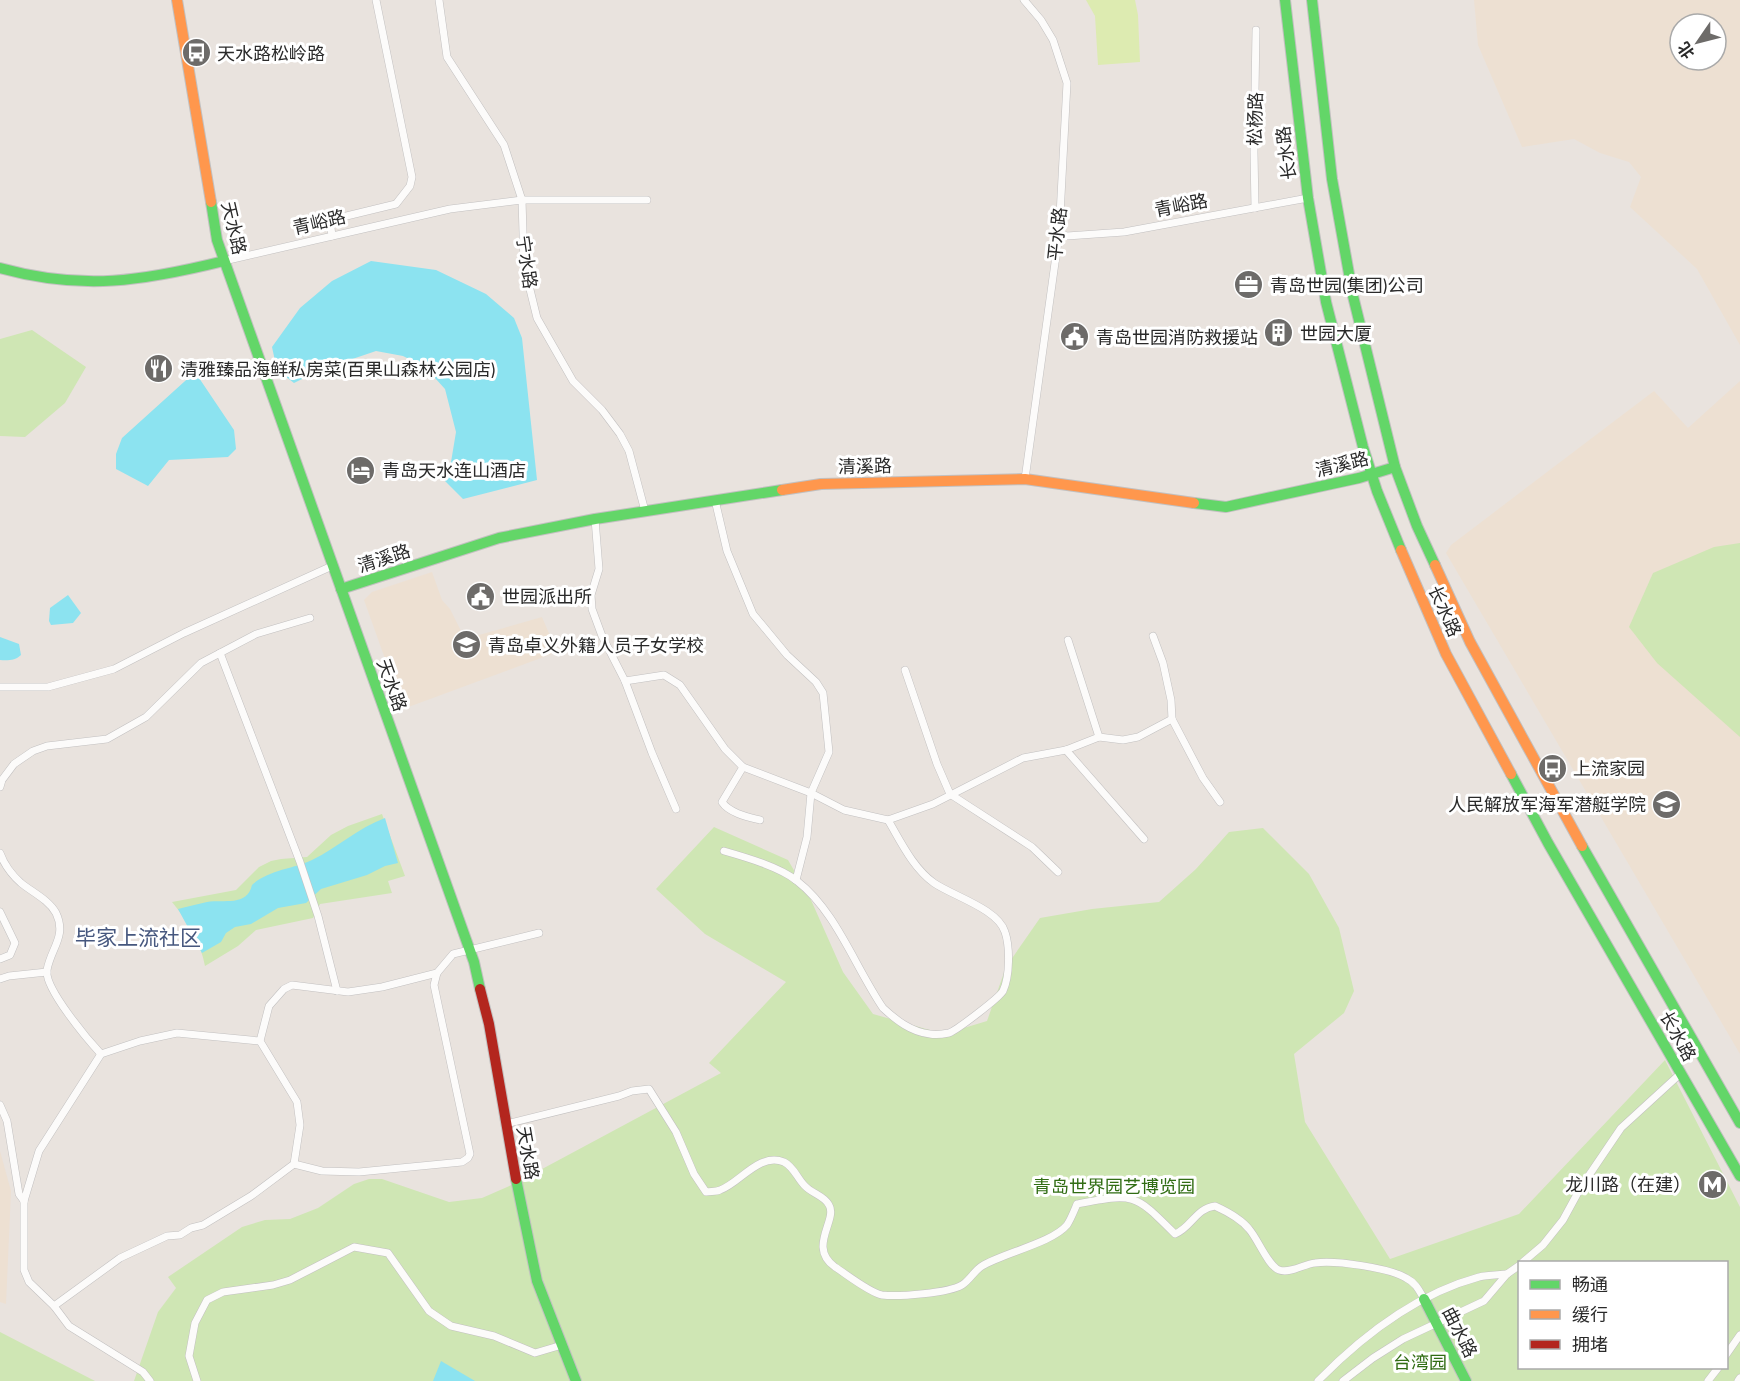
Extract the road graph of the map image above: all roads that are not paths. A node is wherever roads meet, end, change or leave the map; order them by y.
1 (177, 0) edge
2 (376, 0) edge
3 (439, 0) edge
4 (1024, 0) edge
5 (1285, 0) edge
6 (1312, 0) edge
7 (1256, 30) dead end
8 (1308, 198) junction
9 (522, 200) junction
10 (647, 200) dead end
11 (1255, 208) junction
12 (1059, 234) junction
13 (332, 236) junction
14 (224, 261) junction
15 (0, 268) edge
16 (1395, 467) junction
17 (1371, 475) junction
18 (1025, 479) junction
19 (715, 500) junction
20 (645, 511) junction
21 (595, 519) junction
22 (332, 566) junction
23 (341, 589) junction
24 (310, 618) dead end
25 (1153, 636) dead end
26 (1068, 640) dead end
27 (220, 652) junction
28 (905, 670) dead end
29 (625, 681) junction
30 (0, 687) edge
31 (1172, 719) junction
32 (1099, 737) junction
33 (1066, 750) junction
34 (743, 767) junction
35 (0, 787) edge
36 (811, 793) junction
37 (950, 794) junction
38 (1220, 802) dead end
39 (676, 809) dead end
40 (760, 820) dead end
41 (888, 820) junction
42 (1144, 839) dead end
43 (724, 851) dead end
44 (0, 854) edge
45 (1058, 872) dead end
46 (796, 880) junction
47 (0, 912) edge
48 (539, 933) dead end
49 (470, 950) junction
50 (0, 959) edge
51 (47, 972) junction
52 (437, 973) junction
53 (0, 979) edge
54 (336, 991) junction
55 (260, 1041) junction
56 (101, 1054) junction
57 (1680, 1074) junction
58 (0, 1105) edge
59 (1740, 1123) edge
60 (507, 1124) junction
61 (294, 1164) junction
62 (1740, 1176) edge
63 (24, 1201) junction
64 (1524, 1261) edge
65 (1518, 1266) edge
66 (1507, 1274) junction
67 (1424, 1299) junction
68 (54, 1306) junction
69 (1437, 1324) junction
70 (1740, 1335) edge
71 (562, 1345) junction
72 (1728, 1352) edge
73 (1717, 1369) edge
74 (150, 1381) edge
75 (197, 1381) edge
76 (576, 1381) edge
77 (1318, 1381) edge
78 (1343, 1381) edge
79 (1466, 1381) edge
80 (1708, 1381) edge

1 - 14 street, 天水路
2 - 13 street
3 - 9 street, 宁水路
4 - 12 street, 平水路
5 - 8 street, 长水路
6 - 16 street, 长水路
7 - 11 street, 松杨路
8 - 11 street, 青峪路
8 - 17 street, 长水路
9 - 10 street, 青峪路
9 - 13 street, 青峪路
9 - 20 street, 宁水路
11 - 12 street, 青峪路
12 - 18 street, 平水路
13 - 14 street, 青峪路
14 - 15 street, 青峪路
14 - 22 street, 天水路
16 - 17 street, 清溪路
16 - 59 street, 长水路
17 - 18 street, 清溪路
17 - 57 street, 长水路
18 - 19 street, 清溪路
19 - 20 street, 清溪路
19 - 36 street
20 - 21 street, 清溪路
21 - 23 street, 清溪路
21 - 29 street
22 - 23 street, 天水路
22 - 30 street
23 - 49 street, 天水路
24 - 27 street
25 - 31 street
26 - 32 street
27 - 35 street
27 - 54 street
28 - 37 street
29 - 34 street
29 - 39 street
31 - 32 street
31 - 38 street
32 - 33 street
33 - 37 street
33 - 42 street
34 - 36 street
34 - 40 street
36 - 41 street
36 - 46 street
37 - 41 street
37 - 45 street
41 - 46 street
43 - 46 street
44 - 51 street
47 - 50 street
48 - 49 street
49 - 52 street
49 - 60 street, 天水路
51 - 53 street
51 - 56 street
52 - 54 street
52 - 61 street
54 - 55 street
55 - 56 street
55 - 61 street
56 - 63 street
57 - 62 street, 长水路
57 - 64 street
58 - 63 street
60 - 67 street
60 - 71 street, 天水路
61 - 68 street
63 - 68 street
65 - 66 street
66 - 67 street
66 - 69 street
67 - 69 street, 曲水路
67 - 77 street
68 - 74 street
69 - 78 street
69 - 79 street, 曲水路
70 - 72 street
71 - 75 street
71 - 76 street, 天水路
73 - 80 street

